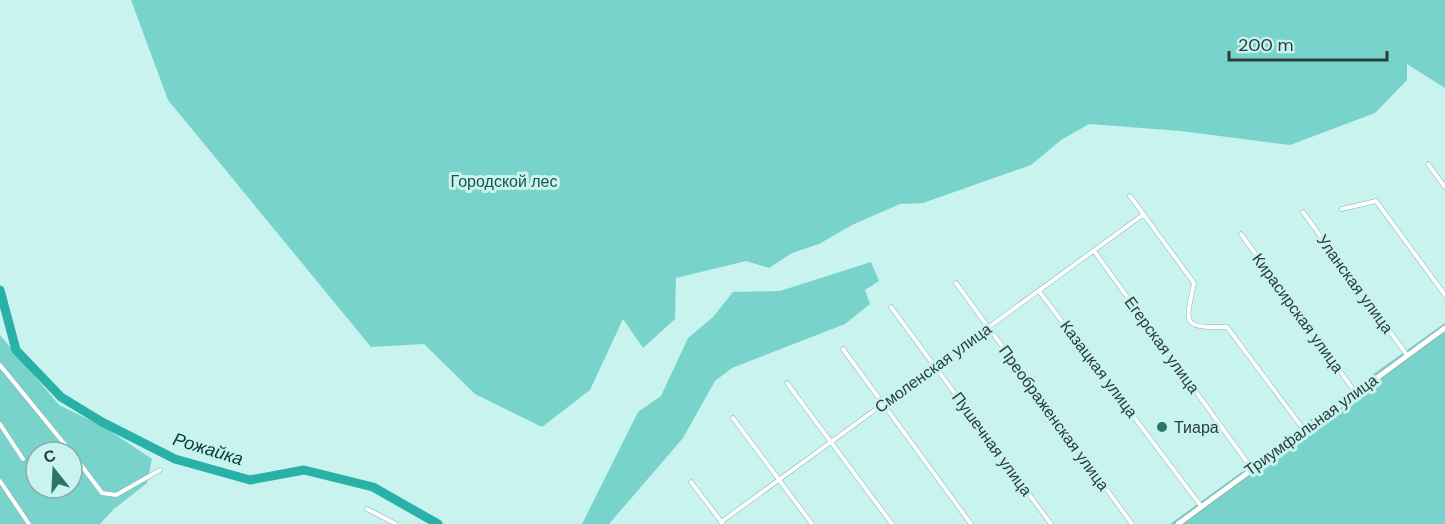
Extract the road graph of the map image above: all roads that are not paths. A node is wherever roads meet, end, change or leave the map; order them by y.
1 (1428, 164) dead end
2 (1445, 187) edge
3 (1130, 196) dead end
4 (1342, 209) dead end
5 (1303, 212) dead end
6 (1144, 214) junction
7 (1240, 234) dead end
8 (1094, 251) junction
9 (956, 283) dead end
10 (1039, 291) junction
11 (1445, 296) edge
12 (891, 307) dead end
13 (988, 328) junction
14 (1445, 328) edge
15 (843, 349) dead end
16 (1407, 355) junction
17 (0, 365) edge
18 (935, 367) junction
19 (787, 383) dead end
20 (1355, 392) junction
21 (883, 405) junction
22 (733, 418) dead end
23 (0, 424) edge
24 (1304, 430) junction
25 (61, 440) edge
26 (832, 442) junction
27 (22, 459) dead end
28 (84, 469) edge
29 (1252, 469) junction
30 (160, 470) dead end
31 (779, 480) junction
32 (0, 481) edge
33 (691, 482) dead end
34 (1201, 506) junction
35 (367, 509) dead end
36 (722, 523) edge
37 (29, 524) edge
38 (396, 524) edge
39 (812, 524) edge
40 (892, 524) edge
41 (971, 524) edge
42 (1051, 524) edge
43 (1132, 524) edge
44 (1178, 524) edge

1 - 2 street
3 - 6 street
4 - 11 street
5 - 16 street, Уланская улица
6 - 8 street, Смоленская улица
6 - 24 street
7 - 20 street, Кирасирская улица
8 - 10 street, Смоленская улица
8 - 29 street, Егерская улица
9 - 13 street, Преображенская улица
10 - 13 street, Смоленская улица
10 - 34 street, Казацкая улица
12 - 18 street, Пушечная улица
13 - 18 street, Смоленская улица
13 - 43 street, Преображенская улица
14 - 16 street, Триумфальная улица
15 - 21 street
16 - 20 street, Триумфальная улица
17 - 25 street
18 - 21 street, Смоленская улица
18 - 42 street, Пушечная улица
19 - 26 street
20 - 24 street, Триумфальная улица
21 - 26 street, Смоленская улица
21 - 41 street
22 - 31 street
23 - 27 street
24 - 29 street, Триумфальная улица
26 - 31 street, Смоленская улица
26 - 40 street
28 - 30 street
29 - 34 street, Триумфальная улица
31 - 36 street, Смоленская улица
31 - 39 street
32 - 37 street
33 - 36 street
34 - 44 street, Триумфальная улица
35 - 38 street

